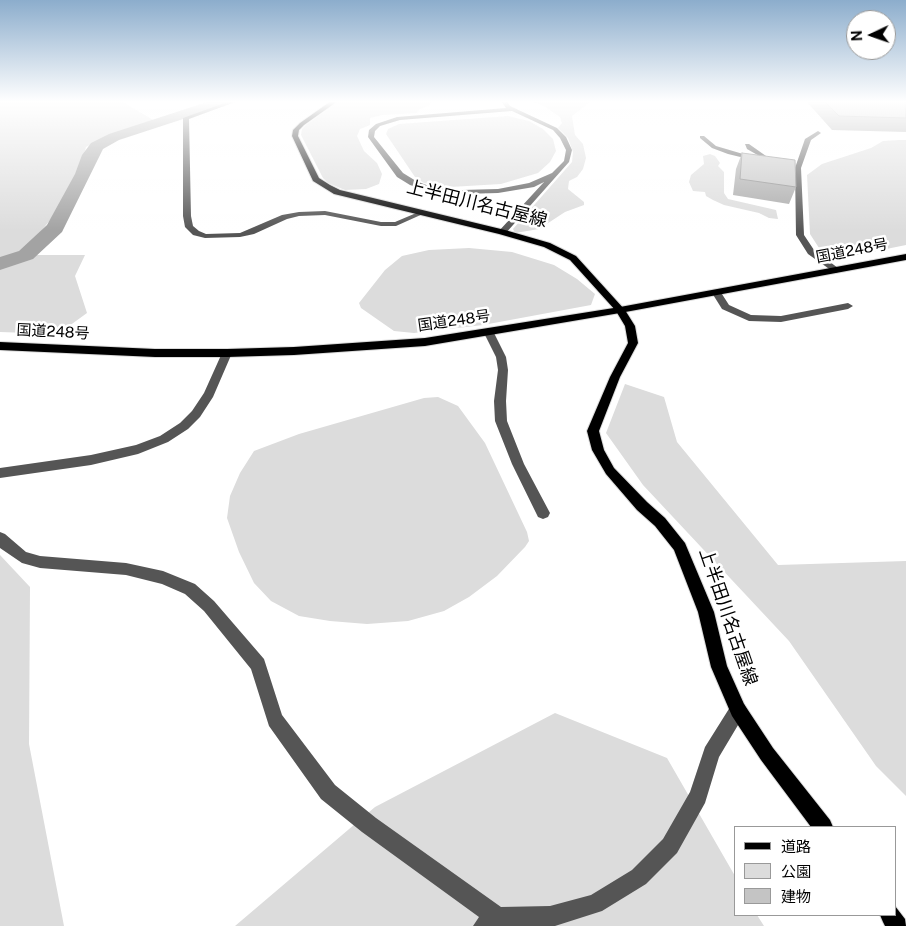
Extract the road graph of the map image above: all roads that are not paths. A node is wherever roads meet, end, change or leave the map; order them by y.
1 (186, 144) edge
2 (299, 144) edge
3 (375, 144) edge
4 (566, 144) edge
5 (712, 144) edge
6 (806, 144) edge
7 (747, 145) dead end
8 (553, 175) junction
9 (518, 197) junction
10 (421, 213) junction
11 (502, 232) junction
12 (906, 257) edge
13 (835, 270) junction
14 (716, 293) junction
15 (848, 306) dead end
16 (620, 310) junction
17 (489, 333) junction
18 (0, 346) edge
19 (227, 353) junction
20 (0, 473) edge
21 (543, 513) dead end
22 (0, 538) edge
23 (738, 710) junction
24 (822, 826) edge
25 (491, 922) edge

1 - 10 street
2 - 10 main road, 上半田川名古屋線
3 - 9 street
4 - 8 street
5 - 7 street
6 - 13 street
8 - 9 street
8 - 9 street
9 - 11 street
10 - 11 main road, 上半田川名古屋線
11 - 16 main road, 上半田川名古屋線
12 - 13 highway, 国道248号
13 - 14 highway, 国道248号
14 - 15 street
14 - 16 highway, 国道248号
16 - 17 highway, 国道248号
16 - 23 main road, 上半田川名古屋線
17 - 19 highway, 国道248号
17 - 21 street
18 - 19 highway, 国道248号
19 - 20 street
22 - 25 street
23 - 24 main road, 上半田川名古屋線
23 - 25 street

